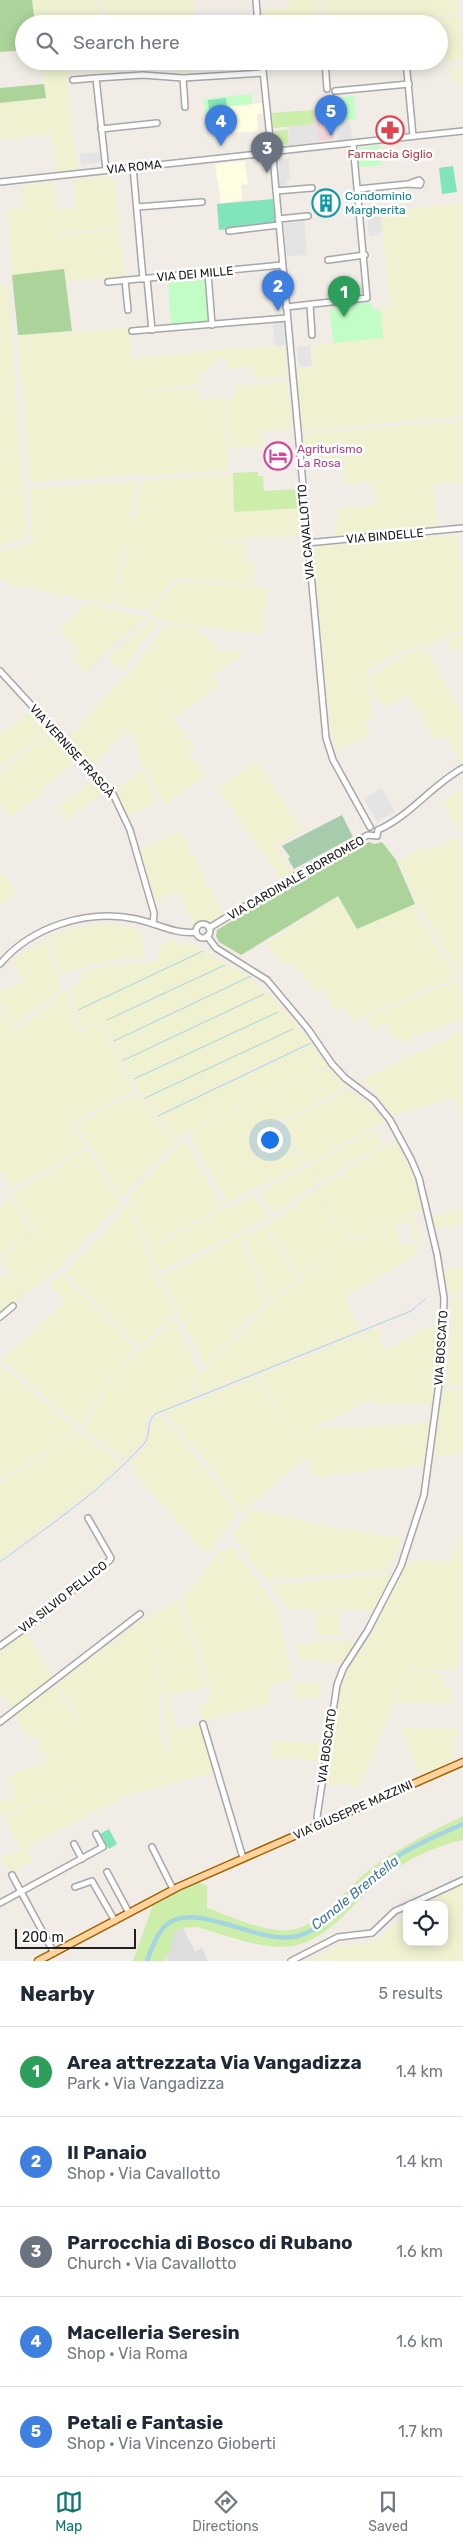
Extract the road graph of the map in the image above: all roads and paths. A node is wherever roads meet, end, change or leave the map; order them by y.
1 (256, 0) edge
2 (257, 15) edge
3 (263, 70) edge
4 (326, 70) edge
5 (407, 70) edge
6 (263, 73) junction
7 (96, 78) junction
8 (183, 78) junction
9 (73, 80) dead end
10 (408, 84) junction
11 (327, 89) dead end
12 (335, 91) dead end
13 (185, 107) dead end
14 (157, 123) dead end
15 (101, 129) junction
16 (463, 131) edge
17 (413, 136) junction
18 (353, 144) junction
19 (271, 153) junction
20 (133, 167) junction
21 (106, 170) junction
22 (0, 182) edge
23 (408, 184) dead end
24 (312, 188) dead end
25 (358, 189) junction
26 (276, 191) junction
27 (202, 202) dead end
28 (137, 207) junction
29 (308, 216) dead end
30 (278, 219) junction
31 (279, 226) junction
32 (229, 231) dead end
33 (365, 255) junction
34 (328, 260) dead end
35 (282, 265) junction
36 (208, 274) junction
37 (145, 279) junction
38 (125, 280) junction
39 (108, 282) dead end
40 (310, 305) junction
41 (286, 307) junction
42 (128, 310) dead end
43 (287, 318) junction
44 (212, 325) junction
45 (152, 330) junction
46 (132, 331) dead end
47 (312, 334) dead end
48 (463, 528) edge
49 (307, 543) junction
50 (0, 672) edge
51 (463, 768) edge
52 (370, 827) junction
53 (378, 830) junction
54 (368, 835) junction
55 (154, 924) junction
56 (209, 928) junction
57 (196, 932) junction
58 (207, 936) junction
59 (0, 964) edge
60 (13, 1306) dead end
61 (0, 1316) edge
62 (88, 1518) dead end
63 (140, 1614) dead end
64 (0, 1646) edge
65 (0, 1722) edge
66 (203, 1724) dead end
67 (463, 1762) edge
68 (320, 1825) junction
69 (96, 1834) dead end
70 (74, 1844) dead end
71 (152, 1847) dead end
72 (243, 1858) junction
73 (82, 1859) junction
74 (107, 1872) dead end
75 (12, 1875) dead end
76 (463, 1880) edge
77 (75, 1887) dead end
78 (173, 1889) junction
79 (21, 1892) junction
80 (417, 1901) edge
81 (0, 1903) edge
82 (403, 1907) edge
83 (129, 1913) junction
84 (115, 1921) junction
85 (54, 1953) junction
86 (38, 1961) edge
87 (292, 1961) edge

1 - 2 street
3 - 6 street, VIA CAVALLOTTO
4 - 11 street
5 - 10 street
6 - 8 street
6 - 19 street, VIA CAVALLOTTO
7 - 8 street
7 - 9 street
7 - 15 street
8 - 13 street
10 - 12 street
10 - 17 street
14 - 15 street
15 - 21 street
16 - 17 street
17 - 18 street
18 - 19 street
18 - 25 street
19 - 20 street, VIA ROMA
19 - 26 street, VIA CAVALLOTTO
20 - 21 street, VIA ROMA
20 - 28 street
21 - 22 street, VIA ROMA
23 - 25 street
24 - 26 street
25 - 33 street
26 - 30 street, VIA CAVALLOTTO
27 - 28 street
28 - 37 street
29 - 30 street
30 - 31 street, VIA CAVALLOTTO
31 - 32 street
31 - 35 street, VIA CAVALLOTTO
33 - 34 street
33 - 40 street
35 - 36 street, VIA DEI MILLE
35 - 41 street, VIA CAVALLOTTO
36 - 37 street, VIA DEI MILLE
36 - 44 street
37 - 38 street, VIA DEI MILLE
37 - 45 street
38 - 39 street, VIA DEI MILLE
38 - 42 street
40 - 41 street
40 - 47 street
41 - 43 street, VIA CAVALLOTTO
43 - 44 street
43 - 49 street, VIA CAVALLOTTO
44 - 45 street
45 - 46 street
48 - 49 street, VIA BINDELLE
49 - 52 street, VIA CAVALLOTTO
50 - 55 street, VIA VERNISE FRASCÀ
51 - 53 street
52 - 53 street
52 - 54 street
53 - 54 street, VIA CARDINALE BORROMEO
54 - 56 street, VIA CARDINALE BORROMEO
55 - 57 street, VIA CARDINALE BORROMEO
55 - 59 street, VIA CARDINALE BORROMEO
56 - 57 street, VIA CARDINALE BORROMEO
56 - 58 street
57 - 58 street, VIA CARDINALE BORROMEO
58 - 68 street, VIA BOSCATO
60 - 61 street
62 - 64 street, VIA SILVIO PELLICO
63 - 65 street
66 - 72 street
67 - 68 main road, VIA GIUSEPPE MAZZINI
68 - 72 main road, VIA GIUSEPPE MAZZINI
69 - 73 street
70 - 73 street
71 - 78 street
72 - 78 main road, VIA GIUSEPPE MAZZINI
73 - 79 street
74 - 83 street
75 - 79 street
76 - 80 street
77 - 84 street
78 - 83 main road, VIA GIUSEPPE MAZZINI
79 - 81 street
79 - 85 street
82 - 87 street
83 - 84 main road, VIA GIUSEPPE MAZZINI
84 - 85 main road, VIA GIUSEPPE MAZZINI
85 - 86 main road, VIA GIUSEPPE MAZZINI

